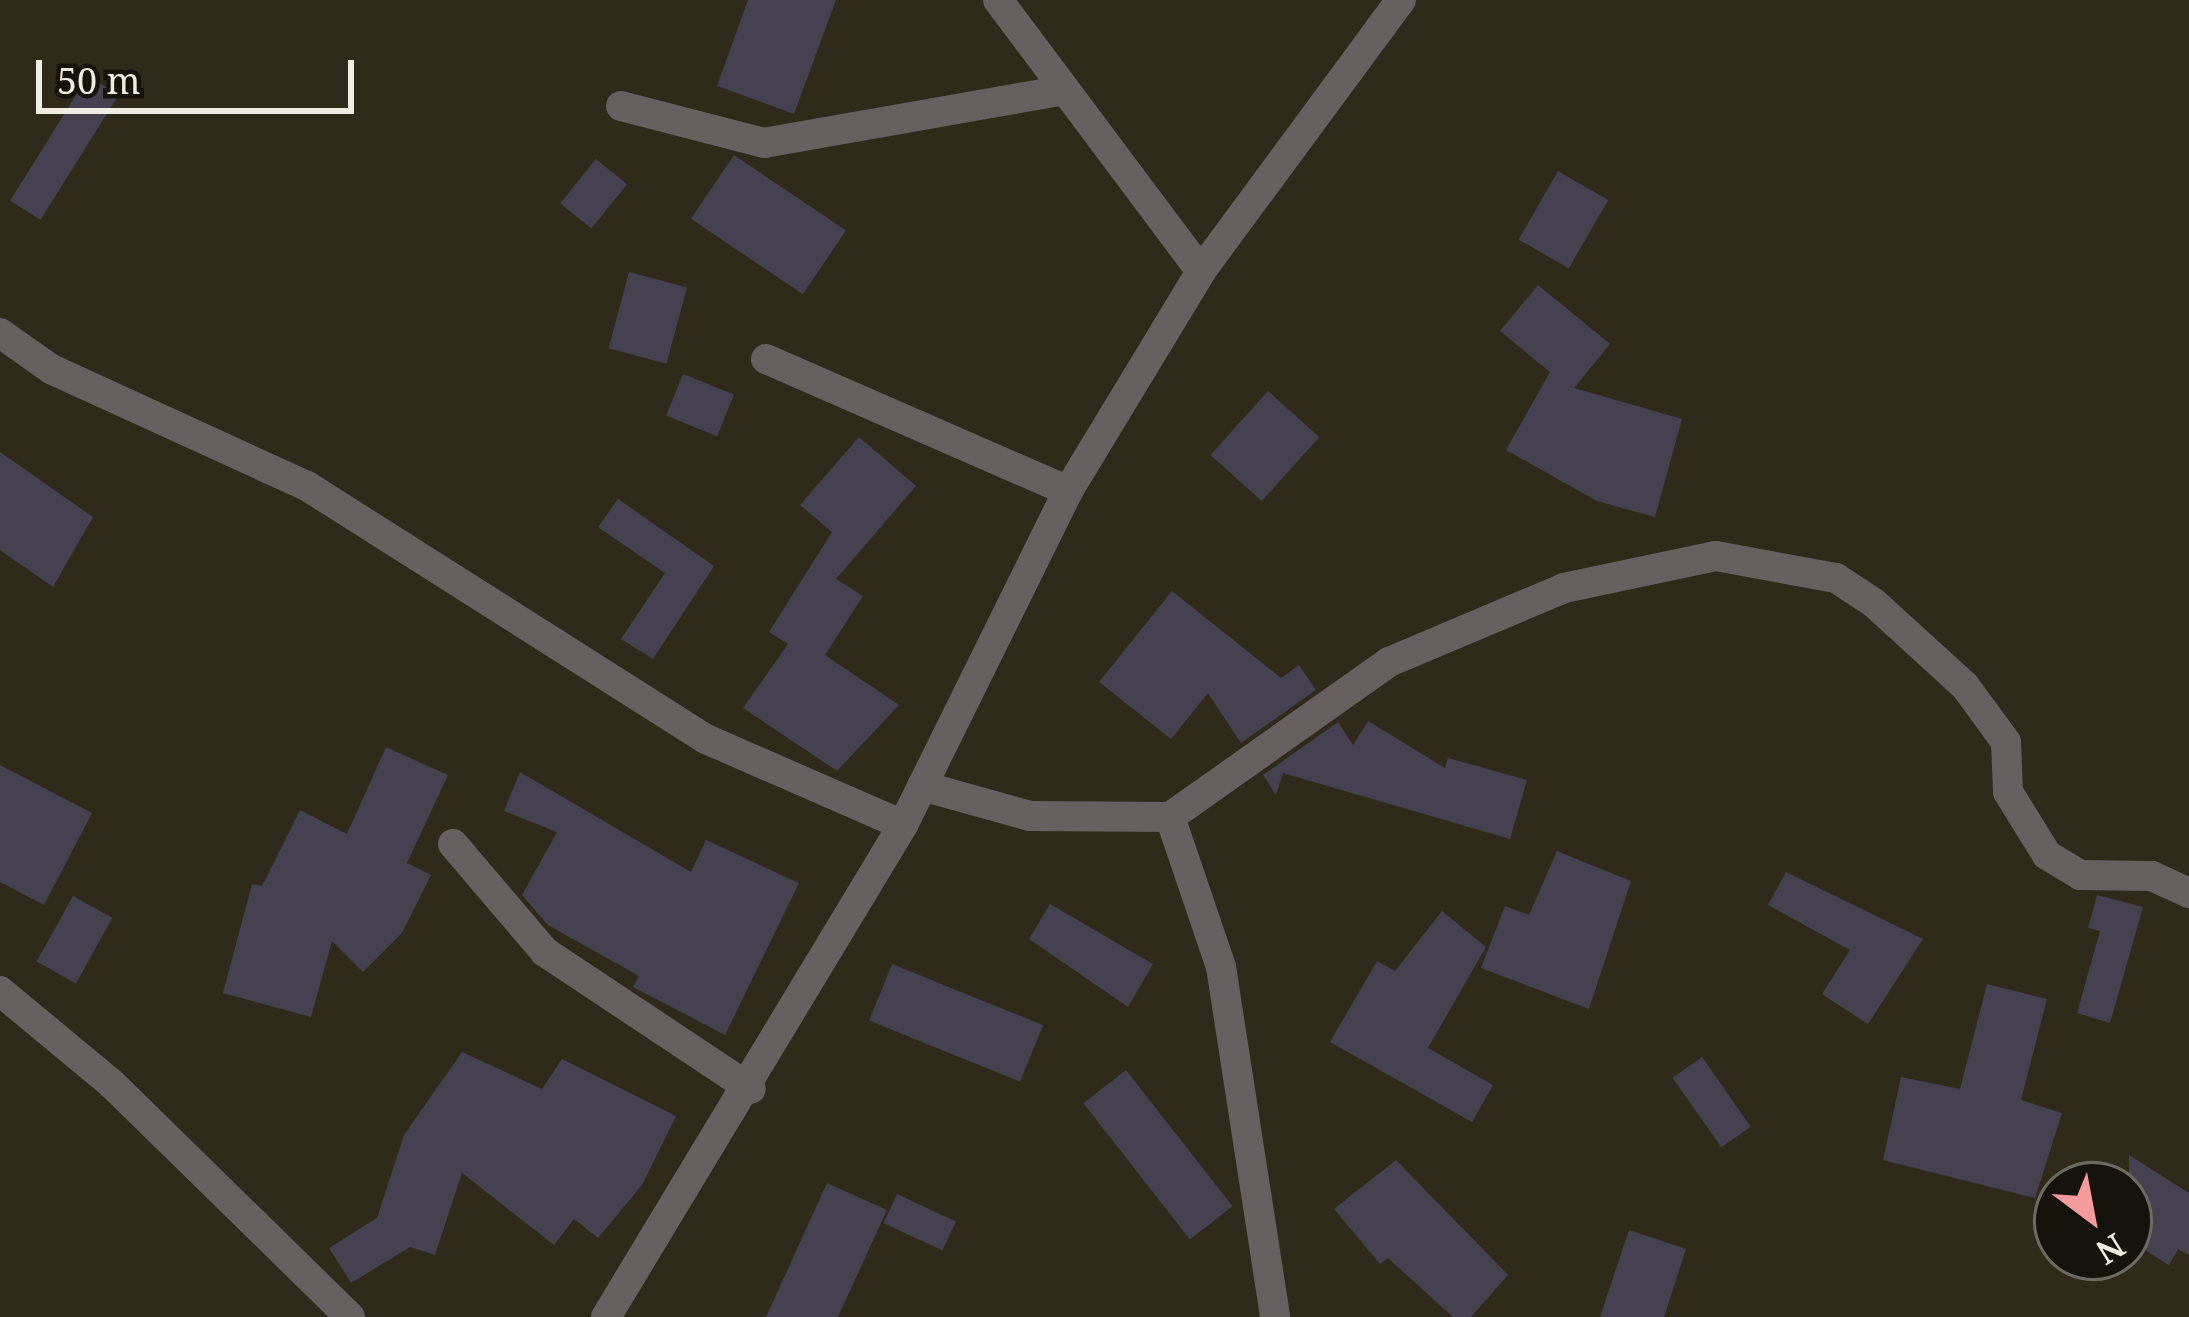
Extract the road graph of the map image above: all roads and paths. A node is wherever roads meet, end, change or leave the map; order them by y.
1 (998, 0) edge
2 (1401, 0) edge
3 (1059, 91) junction
4 (621, 106) dead end
5 (1201, 271) junction
6 (0, 333) edge
7 (766, 359) dead end
8 (1068, 490) junction
9 (922, 786) junction
10 (1170, 817) junction
11 (903, 825) junction
12 (453, 844) dead end
13 (2189, 893) edge
14 (0, 992) edge
15 (751, 1089) junction
16 (350, 1317) edge
17 (606, 1317) edge
18 (1275, 1317) edge

1 - 3 street
2 - 5 street
3 - 4 street
3 - 5 street
5 - 8 street
6 - 11 street
7 - 8 street
8 - 9 street
9 - 10 street
9 - 11 street
10 - 13 street
10 - 18 street
11 - 15 street
12 - 15 street
14 - 16 street
15 - 17 street

